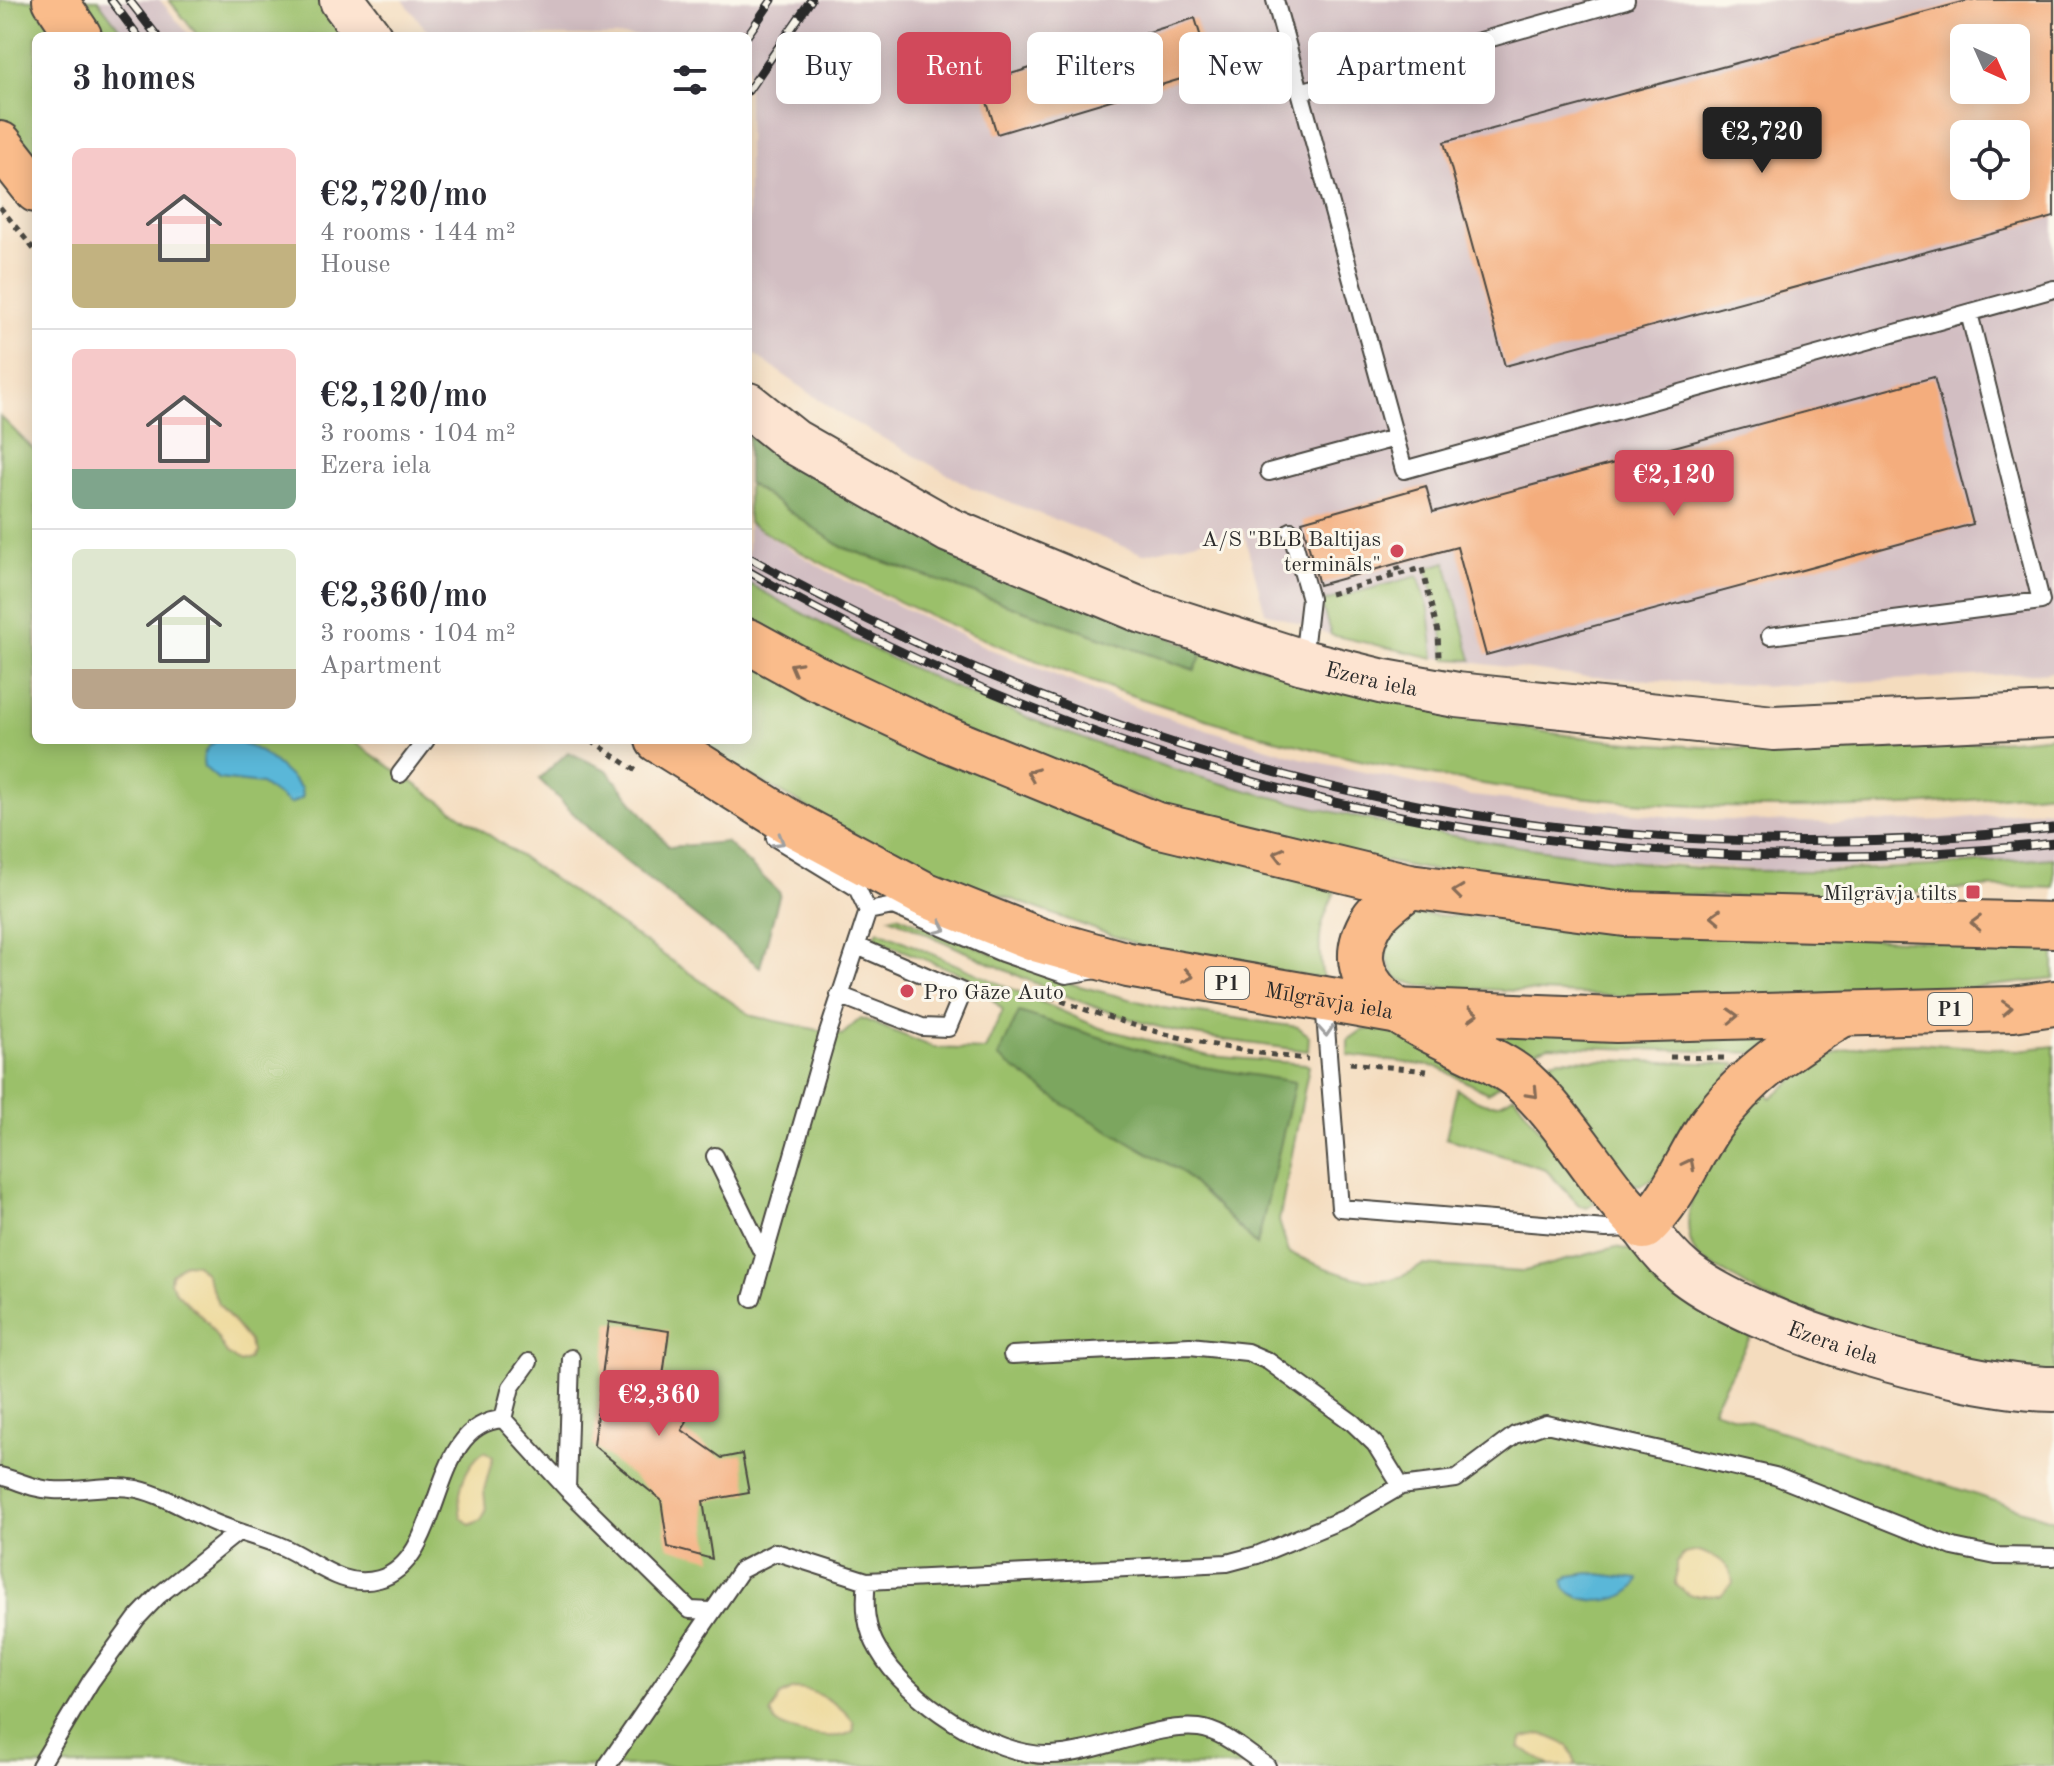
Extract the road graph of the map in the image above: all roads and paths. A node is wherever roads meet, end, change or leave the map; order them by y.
1 (55, 0) edge
2 (342, 0) edge
3 (1275, 0) edge
4 (1626, 0) edge
5 (76, 32) edge
6 (366, 32) edge
7 (1300, 92) junction
8 (0, 144) edge
9 (32, 185) edge
10 (0, 207) edge
11 (32, 247) edge
12 (2054, 289) edge
13 (1969, 313) junction
14 (752, 408) edge
15 (1395, 438) junction
16 (1269, 472) dead end
17 (1291, 531) dead end
18 (1400, 563) dead end
19 (1392, 577) junction
20 (1310, 599) junction
21 (1770, 636) dead end
22 (752, 643) edge
23 (1425, 660) dead end
24 (1303, 662) junction
25 (2054, 715) edge
26 (423, 744) edge
27 (664, 744) edge
28 (703, 768) junction
29 (400, 774) dead end
30 (1409, 886) junction
31 (868, 911) junction
32 (2054, 925) edge
33 (857, 946) junction
34 (1128, 965) junction
35 (1027, 986) dead end
36 (839, 995) junction
37 (1324, 1001) junction
38 (2054, 1003) edge
39 (1394, 1011) junction
40 (1846, 1013) junction
41 (1305, 1059) dead end
42 (1348, 1063) dead end
43 (1433, 1071) dead end
44 (715, 1156) dead end
45 (1644, 1227) junction
46 (764, 1256) junction
47 (752, 1298) dead end
48 (1012, 1355) dead end
49 (571, 1358) dead end
50 (529, 1362) dead end
51 (2054, 1389) edge
52 (503, 1419) junction
53 (1385, 1460) junction
54 (0, 1476) edge
55 (1421, 1485) junction
56 (1401, 1486) junction
57 (567, 1489) junction
58 (1377, 1500) junction
59 (238, 1532) junction
60 (2054, 1557) edge
61 (844, 1574) junction
62 (892, 1580) junction
63 (867, 1581) junction
64 (864, 1607) junction
65 (690, 1610) junction
66 (711, 1611) junction
67 (698, 1629) junction
68 (40, 1766) edge
69 (607, 1766) edge
70 (1267, 1766) edge

1 - 5 main road
2 - 6 street
3 - 7 lane
4 - 7 lane
7 - 15 lane
8 - 9 main road
10 - 11 path
12 - 13 lane
13 - 15 lane
13 - 21 lane
14 - 24 street, Ezera iela
15 - 16 lane
17 - 20 lane
18 - 19 path
19 - 20 path
19 - 23 path
20 - 24 lane
30 -> 22 main road
24 - 25 street, Ezera iela
26 - 29 lane
27 - 28 main road, Mīlgrāvja iela / P1
28 -> 31 lane
28 - 34 main road, Mīlgrāvja iela / P1
32 -> 30 main road
30 - 39 main road
31 - 33 lane
31 -> 34 lane
33 - 36 lane
33 - 36 lane
34 -> 37 main road, Mīlgrāvja iela / P1
35 - 41 path
36 - 46 lane
37 - 39 main road, Mīlgrāvja iela / P1
37 -> 45 lane
40 -> 38 main road, Mīlgrāvja iela / P1
39 -> 40 main road, Mīlgrāvja iela / P1
39 -> 45 main road
45 -> 40 main road
42 - 43 path
44 - 46 lane
45 - 51 street, Ezera iela
46 - 47 lane
48 - 53 lane
49 - 57 lane
50 - 52 lane
52 - 57 lane
52 - 59 lane
53 - 55 lane
53 - 56 lane
53 - 58 lane
54 - 59 lane
55 - 56 lane
55 - 60 lane
56 - 58 lane
57 - 65 lane
58 - 62 lane
59 - 68 lane
61 - 63 lane
61 - 64 lane
61 - 66 lane
62 - 63 lane
62 - 64 lane
63 - 64 lane
64 - 70 lane
65 - 66 lane
65 - 67 lane
66 - 67 lane
67 - 69 lane

